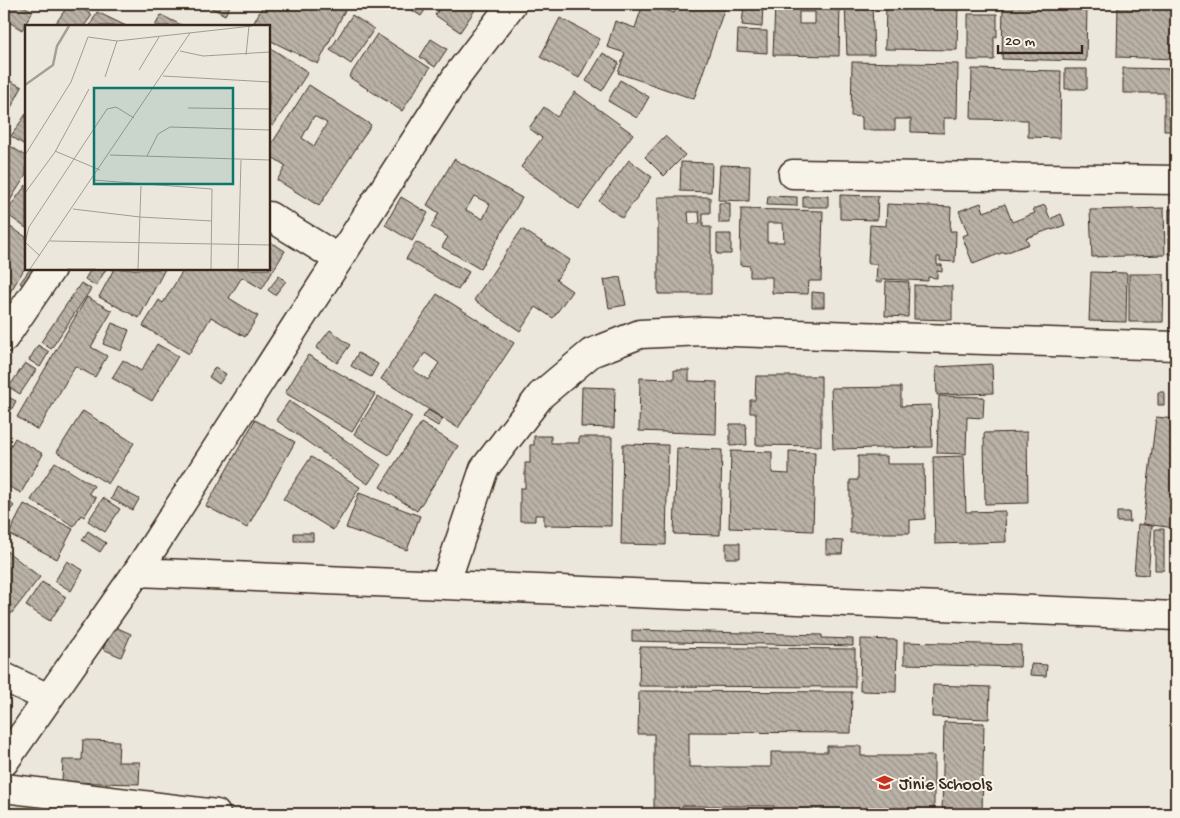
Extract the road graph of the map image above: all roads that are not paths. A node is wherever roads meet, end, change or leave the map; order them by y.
1 (512, 4) edge
2 (793, 174) dead end
3 (1176, 180) edge
4 (270, 217) edge
5 (339, 259) junction
6 (50, 270) edge
7 (4, 338) edge
8 (1176, 346) edge
9 (137, 572) junction
10 (445, 585) junction
11 (1176, 616) edge
12 (4, 677) edge
13 (48, 698) junction
14 (4, 762) edge
15 (4, 788) edge
16 (216, 814) edge

1 - 5 street
2 - 3 street
4 - 5 street
5 - 9 street
6 - 7 street
8 - 10 street
9 - 10 street
9 - 13 street
10 - 11 street
12 - 13 street
13 - 14 street
15 - 16 street

